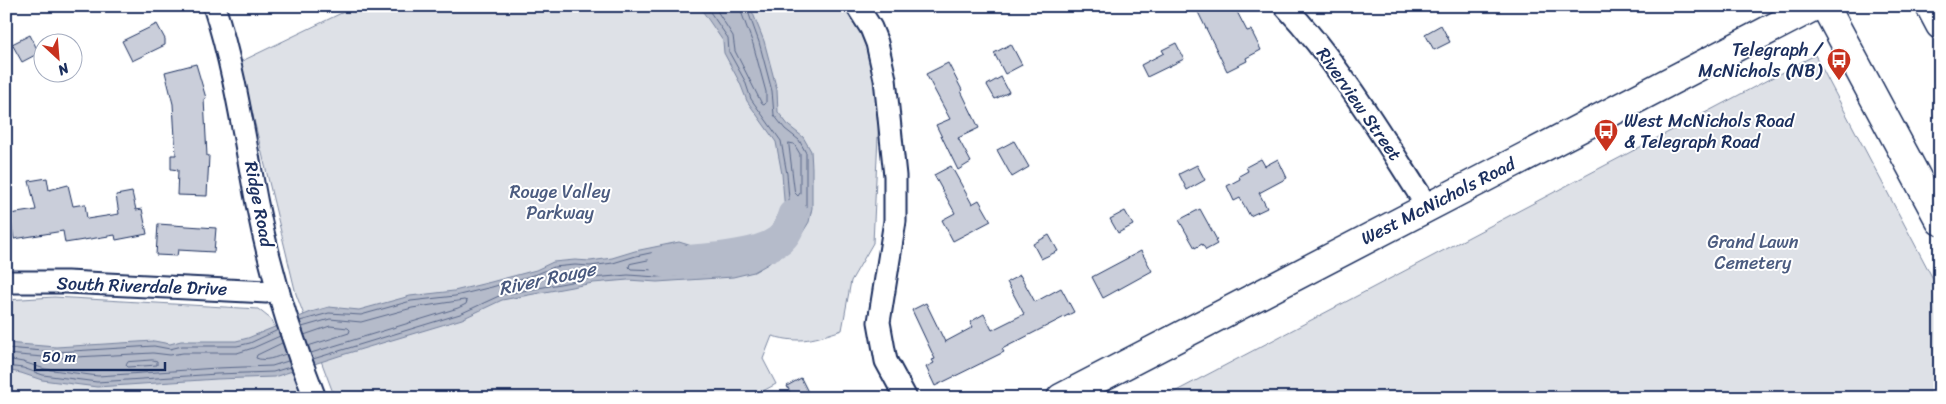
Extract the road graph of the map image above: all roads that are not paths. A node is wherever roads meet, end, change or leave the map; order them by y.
1 (214, 6) edge
2 (856, 6) edge
3 (1285, 6) edge
4 (1815, 6) edge
5 (1825, 6) edge
6 (1930, 6) edge
7 (1940, 25) edge
8 (1879, 106) junction
9 (1940, 178) edge
10 (1428, 206) junction
11 (1940, 221) edge
12 (6, 282) edge
13 (280, 297) junction
14 (312, 392) edge
15 (906, 398) edge
16 (1061, 398) edge

1 - 13 street, Ridge Road
2 - 15 street
3 - 10 street, Riverview Street
4 - 10 main road, West McNichols Road
5 - 8 main road
6 - 7 main road
8 - 9 main road
8 - 11 main road
10 - 16 main road, West McNichols Road
12 - 13 street, South Riverdale Drive
13 - 14 street, Ridge Road

